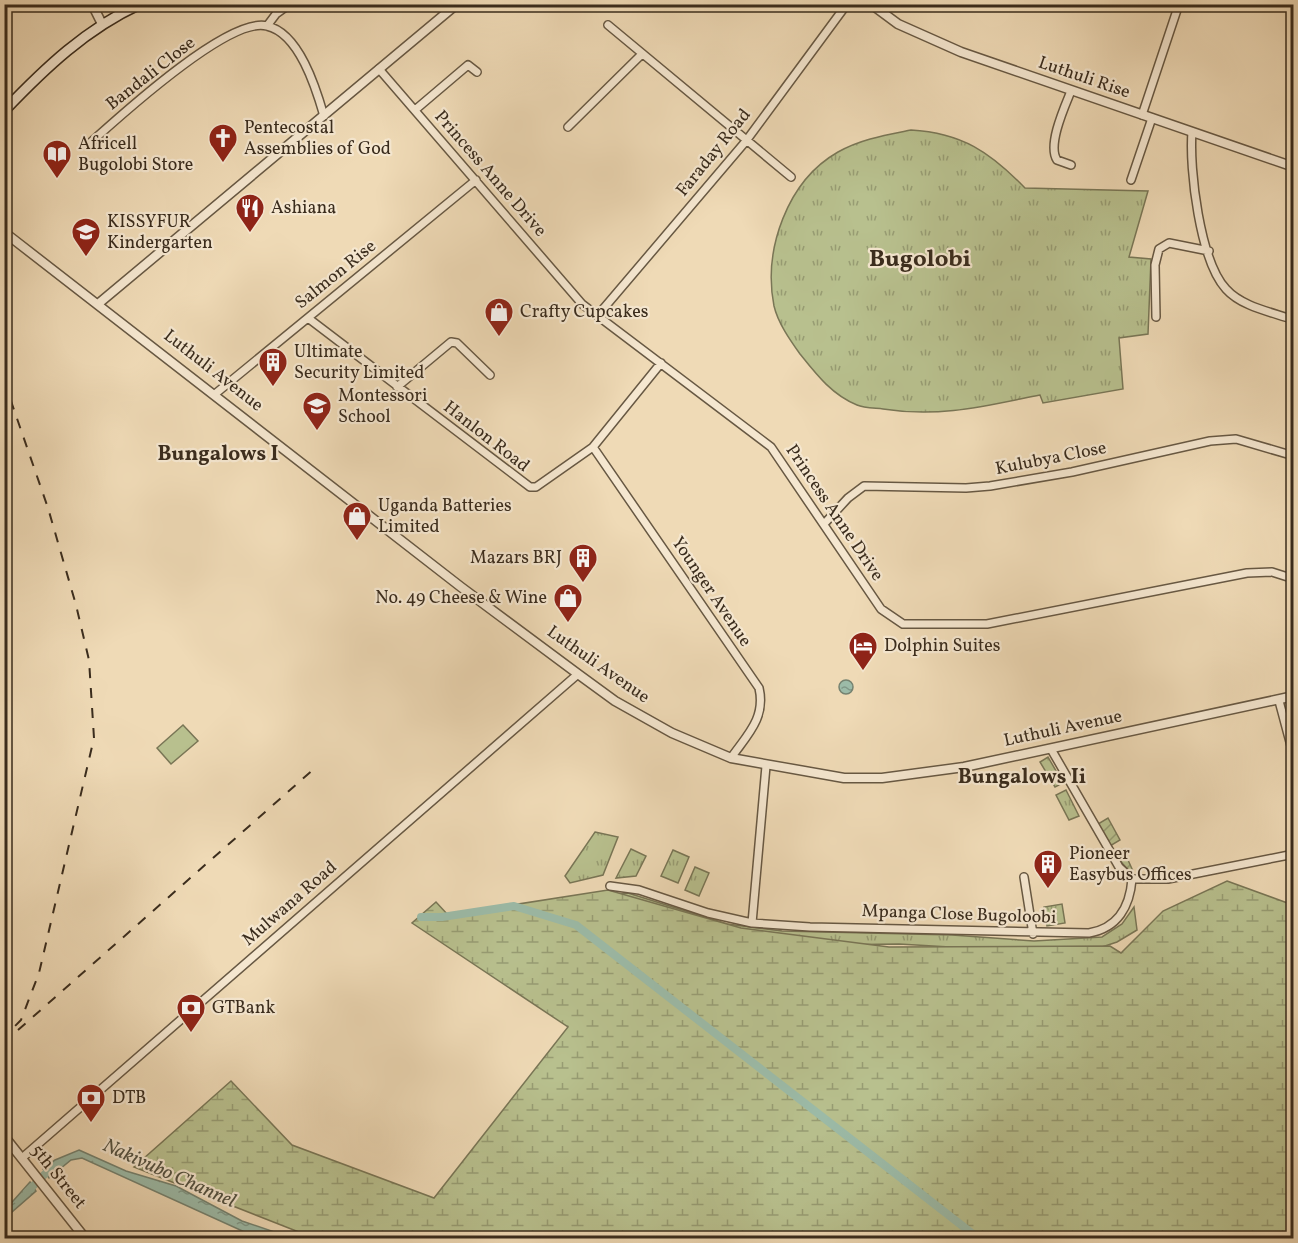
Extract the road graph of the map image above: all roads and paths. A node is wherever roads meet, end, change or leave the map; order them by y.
1 (92, 4) edge
2 (141, 4) edge
3 (290, 4) edge
4 (457, 4) edge
5 (847, 4) edge
6 (871, 4) edge
7 (1179, 4) edge
8 (102, 24) junction
9 (608, 25) dead end
10 (267, 26) junction
11 (642, 54) junction
12 (380, 69) junction
13 (477, 72) dead end
14 (1071, 91) junction
15 (6, 107) edge
16 (415, 110) junction
17 (1142, 115) junction
18 (324, 116) junction
19 (1152, 118) junction
20 (568, 127) dead end
21 (1192, 132) junction
22 (746, 141) junction
23 (90, 142) dead end
24 (1071, 165) dead end
25 (1293, 166) edge
26 (791, 177) dead end
27 (476, 180) junction
28 (1131, 180) dead end
29 (4, 232) edge
30 (1209, 251) junction
31 (98, 304) junction
32 (598, 315) junction
33 (1156, 317) dead end
34 (308, 318) junction
35 (1293, 320) edge
36 (661, 363) junction
37 (490, 375) dead end
38 (397, 387) junction
39 (215, 394) junction
40 (593, 447) junction
41 (1293, 456) edge
42 (824, 524) junction
43 (1293, 579) edge
44 (578, 674) junction
45 (1293, 696) edge
46 (1279, 700) junction
47 (1051, 749) junction
48 (1293, 757) edge
49 (730, 758) junction
50 (766, 766) junction
51 (1293, 854) edge
52 (1024, 877) dead end
53 (1132, 879) junction
54 (610, 886) dead end
55 (752, 923) junction
56 (1033, 934) junction
57 (4, 1136) edge
58 (22, 1158) junction
59 (85, 1239) edge

1 - 8 street
2 - 8 main road
3 - 10 street
4 - 12 street
5 - 22 street, Faraday Road
6 - 14 street, Luthuli Rise
7 - 17 street
8 - 15 main road
9 - 11 street
10 - 18 street
10 - 23 street, Bandali Close
11 - 20 street
11 - 22 street
12 - 16 street, Princess Anne Drive
12 - 18 street
13 - 16 street
14 - 17 street, Luthuli Rise
14 - 24 street
16 - 27 street, Princess Anne Drive
17 - 19 street, Luthuli Rise
18 - 31 street
19 - 21 street, Luthuli Rise
19 - 28 street
21 - 25 street, Luthuli Rise
21 - 30 street
22 - 26 street
22 - 32 street, Faraday Road
27 - 32 street, Princess Anne Drive
27 - 34 street, Salmon Rise
29 - 31 street, Luthuli Avenue
30 - 33 street
30 - 35 street
31 - 39 street, Luthuli Avenue
32 - 36 street, Princess Anne Drive
34 - 38 street, Hanlon Road
34 - 39 street, Salmon Rise
36 - 40 street, Hanlon Road
36 - 42 street, Princess Anne Drive
37 - 38 street
38 - 40 street, Hanlon Road
39 - 44 street, Luthuli Avenue
40 - 49 street, Younger Avenue
41 - 42 street, Kulubya Close
42 - 43 street, Princess Anne Drive
44 - 49 street, Luthuli Avenue
44 - 58 street, Mulwana Road
45 - 46 street, Luthuli Avenue
46 - 47 street, Luthuli Avenue
46 - 48 street
47 - 50 street, Luthuli Avenue
47 - 53 street
49 - 50 street, Luthuli Avenue
50 - 55 street
51 - 53 street
52 - 56 street
53 - 56 street, Mpanga Close Bugoloobi
54 - 55 street, Mpanga Close Bugoloobi
55 - 56 street, Mpanga Close Bugoloobi
57 - 58 street, 5th Street
58 - 59 street, 5th Street

